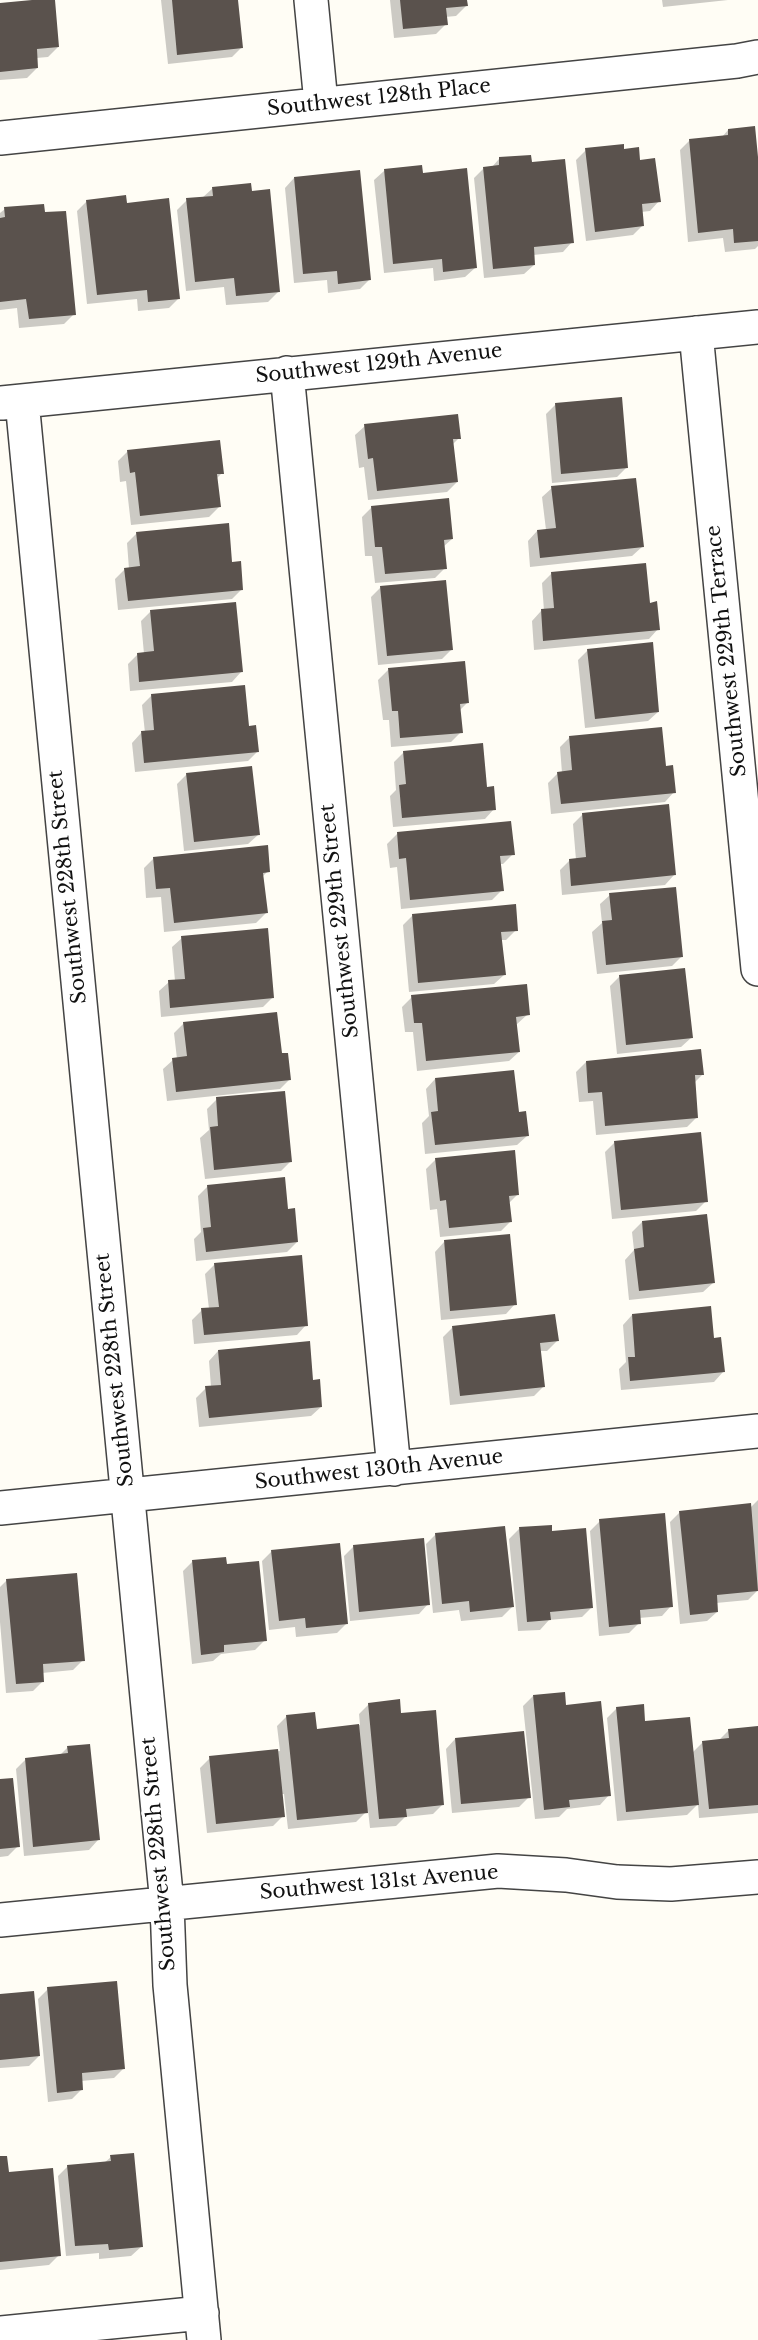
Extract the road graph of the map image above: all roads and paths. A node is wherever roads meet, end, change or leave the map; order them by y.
1 (311, 0) edge
2 (758, 57) edge
3 (321, 103) junction
4 (0, 138) edge
5 (758, 327) edge
6 (696, 333) junction
7 (287, 373) junction
8 (11, 402) edge
9 (758, 969) edge
10 (758, 1431) edge
11 (393, 1469) junction
12 (127, 1494) junction
13 (0, 1508) edge
14 (758, 1876) edge
15 (167, 1904) junction
16 (0, 1920) edge
17 (203, 2327) edge
18 (0, 2333) edge

1 - 3 street
2 - 3 street, Southwest 128th Place
3 - 4 street, Southwest 128th Place
5 - 6 street, Southwest 129th Avenue
6 - 7 street, Southwest 129th Avenue
6 - 9 street, Southwest 229th Terrace
7 - 8 street, Southwest 129th Avenue
7 - 11 street, Southwest 229th Street
8 - 12 street, Southwest 228th Street
10 - 11 street, Southwest 130th Avenue
11 - 12 street, Southwest 130th Avenue
12 - 13 street, Southwest 130th Avenue
12 - 15 street, Southwest 228th Street
14 - 15 street, Southwest 131st Avenue
15 - 16 street, Southwest 131st Avenue
15 - 17 street, Southwest 228th Street
17 - 18 street

